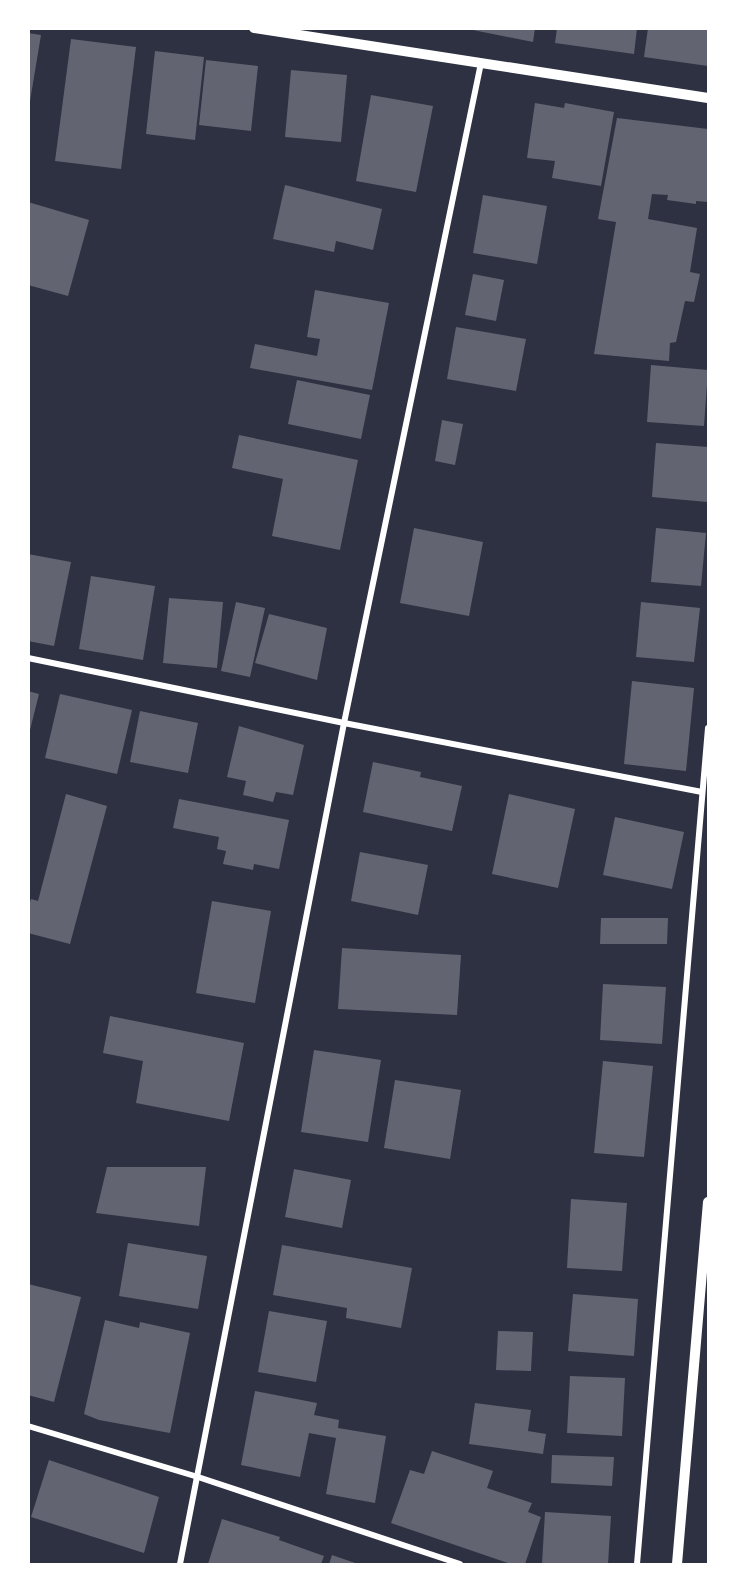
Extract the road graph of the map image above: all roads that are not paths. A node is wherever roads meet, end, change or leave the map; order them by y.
1 (254, 28) edge
2 (481, 63) junction
3 (708, 98) edge
4 (28, 658) edge
5 (344, 723) junction
6 (708, 728) edge
7 (702, 792) junction
8 (708, 1202) edge
9 (28, 1426) edge
10 (198, 1477) junction
11 (180, 1564) edge
12 (460, 1564) edge
13 (637, 1564) edge
14 (677, 1564) edge

1 - 2 street
2 - 3 street
2 - 5 street
4 - 5 street
5 - 7 street
5 - 10 street
6 - 7 street
7 - 13 street
8 - 14 street
9 - 10 street
10 - 11 street
10 - 12 street

